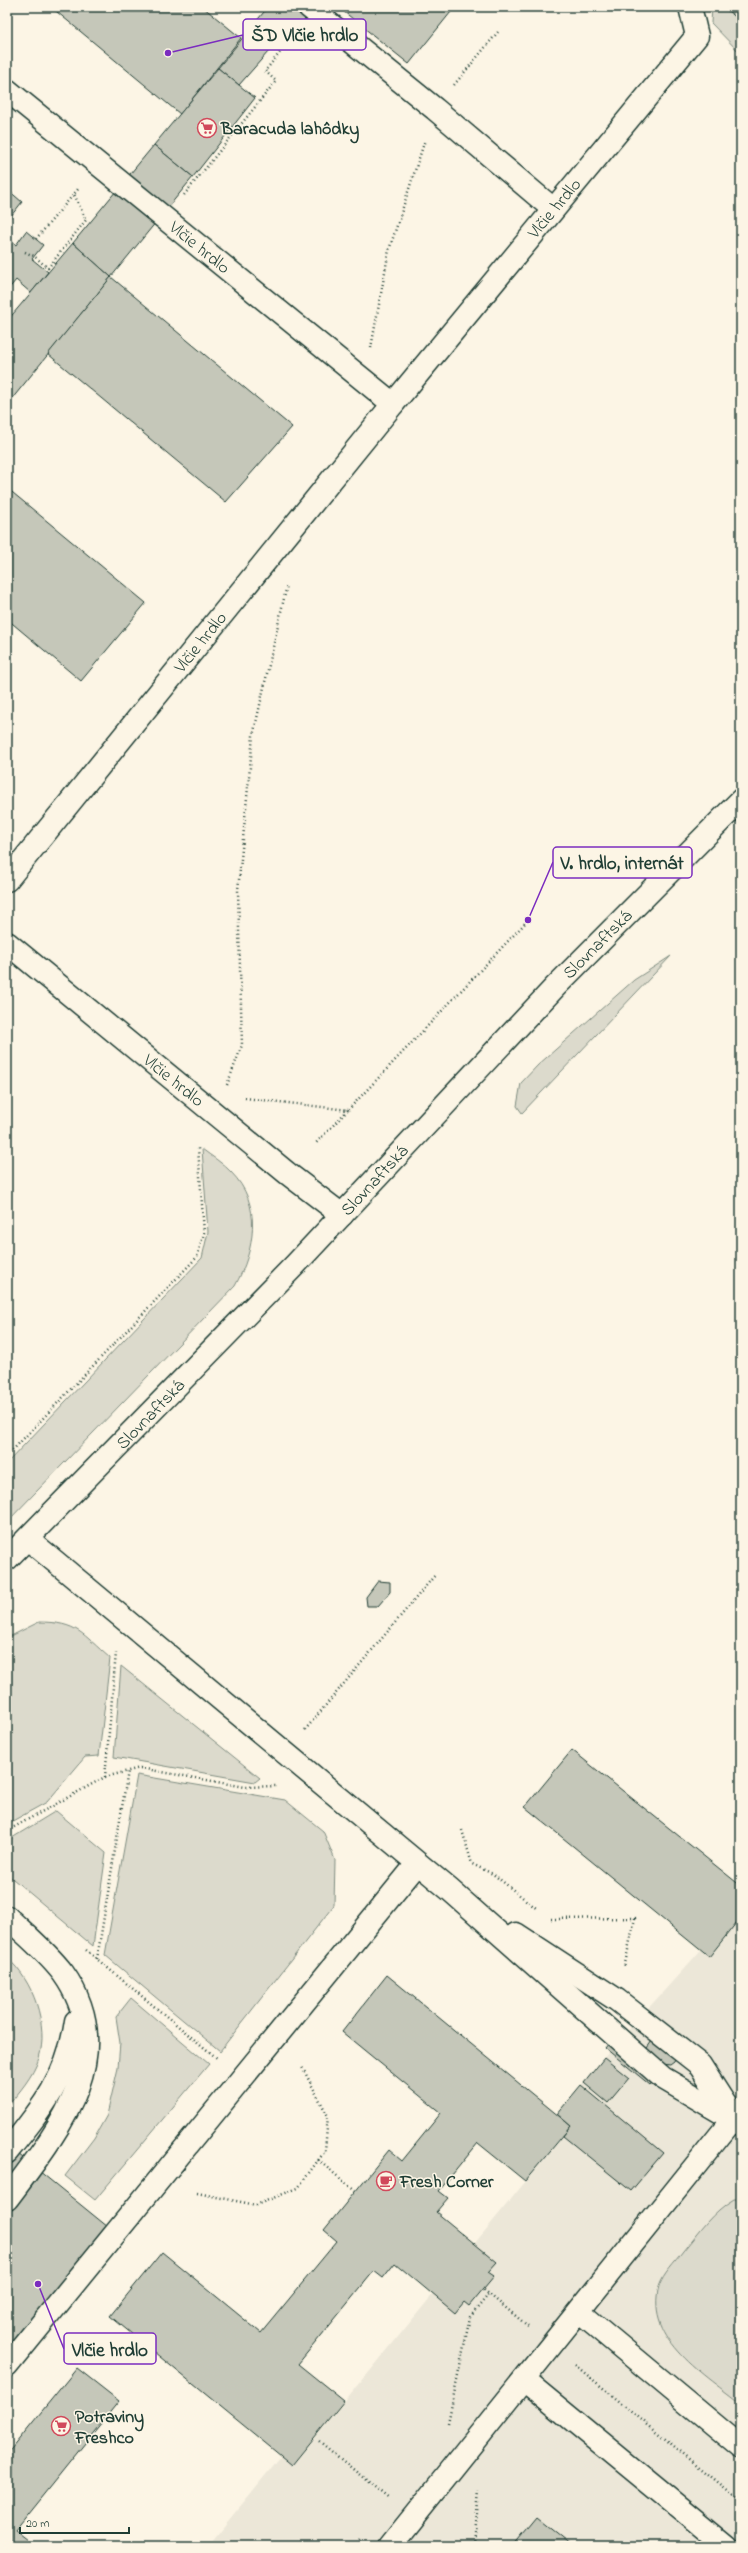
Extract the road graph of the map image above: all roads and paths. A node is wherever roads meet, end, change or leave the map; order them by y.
1 (690, 7) edge
2 (312, 9) edge
3 (498, 32) dead end
4 (7, 90) edge
5 (435, 109) junction
6 (98, 164) junction
7 (74, 194) junction
8 (553, 209) junction
9 (165, 219) junction
10 (36, 239) dead end
11 (25, 252) dead end
12 (365, 382) junction
13 (393, 404) junction
14 (287, 582) dead end
15 (741, 800) edge
16 (7, 880) edge
17 (528, 920) dead end
18 (7, 943) edge
19 (226, 1089) dead end
20 (239, 1098) dead end
21 (348, 1110) junction
22 (314, 1144) dead end
23 (198, 1148) dead end
24 (342, 1214) junction
25 (7, 1456) edge
26 (28, 1539) junction
27 (7, 1559) edge
28 (436, 1574) dead end
29 (117, 1651) dead end
30 (302, 1734) dead end
31 (128, 1771) junction
32 (105, 1776) junction
33 (279, 1786) dead end
34 (462, 1830) dead end
35 (7, 1831) edge
36 (417, 1864) junction
37 (450, 1890) junction
38 (537, 1909) dead end
39 (7, 1917) edge
40 (549, 1919) dead end
41 (80, 1945) dead end
42 (97, 1959) junction
43 (617, 2000) junction
44 (79, 2004) junction
45 (220, 2060) dead end
46 (302, 2067) dead end
47 (739, 2117) edge
48 (7, 2152) edge
49 (318, 2160) junction
50 (355, 2191) dead end
51 (197, 2193) dead end
52 (7, 2199) edge
53 (484, 2290) dead end
54 (489, 2294) junction
55 (579, 2312) junction
56 (552, 2346) junction
57 (7, 2366) edge
58 (524, 2380) junction
59 (448, 2425) dead end
60 (319, 2441) dead end
61 (741, 2447) edge
62 (480, 2490) dead end
63 (741, 2501) edge
64 (387, 2506) dead end
65 (364, 2535) dead end
66 (354, 2546) edge
67 (390, 2546) edge
68 (474, 2546) edge
69 (726, 2546) edge

1 - 8 street, Vlčie hrdlo
2 - 5 street
2 - 9 path
3 - 5 path
4 - 6 street, Vlčie hrdlo
5 - 8 street
5 - 12 path
6 - 7 path
6 - 9 street, Vlčie hrdlo
7 - 10 path
7 - 11 path
8 - 13 street, Vlčie hrdlo
9 - 12 street, Vlčie hrdlo
12 - 13 street, Vlčie hrdlo
13 - 16 street, Vlčie hrdlo
14 - 19 path
15 - 24 street, Slovnaftská
17 - 21 path
18 - 24 street, Vlčie hrdlo
20 - 21 path
21 - 22 path
23 - 25 path
24 - 26 street, Slovnaftská
26 - 27 street, Slovnaftská
26 - 36 street
28 - 30 path
29 - 32 path
31 - 32 path
31 - 33 path
31 - 42 path
32 - 35 path
34 - 38 path
36 - 37 street
36 - 57 street
37 - 43 street
37 - 47 street
39 - 44 street
40 - 43 path
41 - 42 path
42 - 45 path
43 - 47 street
44 - 48 street
44 - 52 street
46 - 49 path
47 - 55 street
49 - 50 path
49 - 51 path
53 - 54 path
54 - 56 path
54 - 59 path
55 - 56 street
55 - 61 street
56 - 58 street
56 - 63 path
58 - 67 street
58 - 69 street
60 - 64 path
62 - 68 path
65 - 66 path

